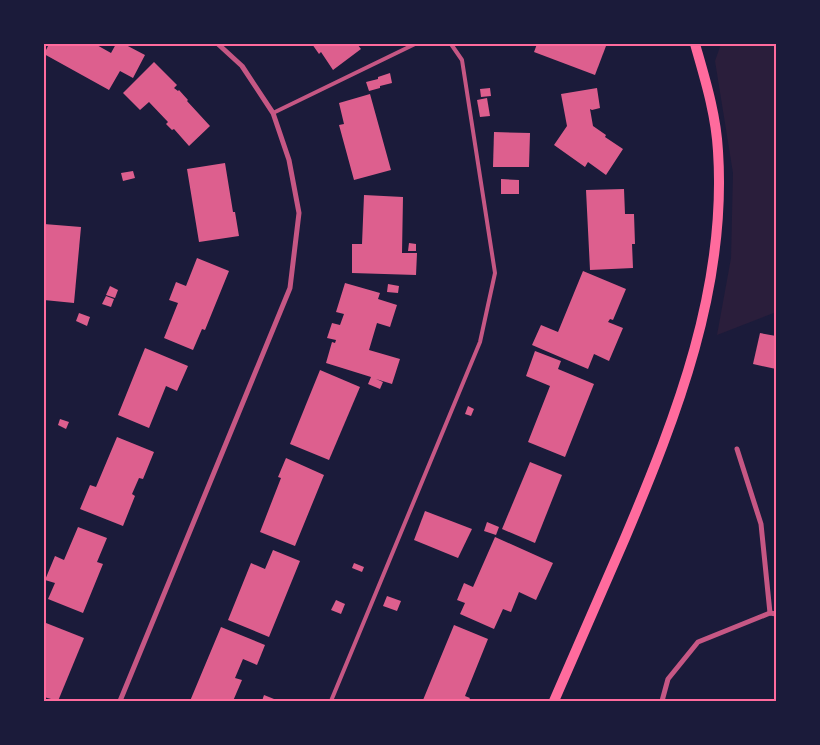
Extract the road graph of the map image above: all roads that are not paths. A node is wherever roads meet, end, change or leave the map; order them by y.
1 (218, 44) edge
2 (415, 44) edge
3 (451, 44) edge
4 (695, 44) edge
5 (273, 113) junction
6 (737, 449) dead end
7 (770, 613) junction
8 (776, 614) edge
9 (120, 701) edge
10 (330, 701) edge
11 (554, 701) edge
12 (662, 701) edge

1 - 5 street
2 - 5 lane
3 - 10 lane
4 - 11 main road
5 - 9 street
6 - 7 street
7 - 8 street
7 - 12 street

